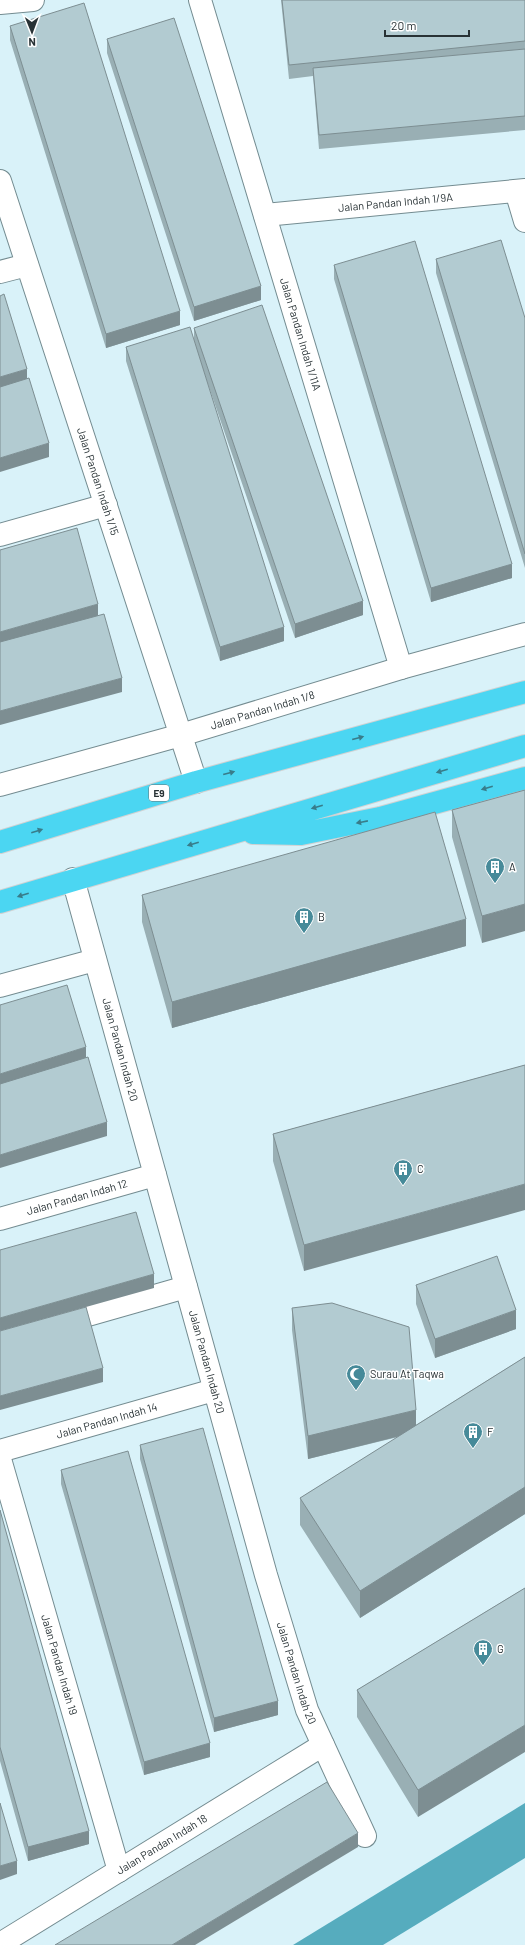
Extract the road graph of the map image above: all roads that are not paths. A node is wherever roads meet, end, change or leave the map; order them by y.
1 (33, 0) edge
2 (200, 0) edge
3 (0, 3) edge
4 (0, 181) edge
5 (520, 191) edge
6 (265, 215) junction
7 (525, 221) edge
8 (27, 264) junction
9 (0, 272) edge
10 (106, 505) junction
11 (0, 535) edge
12 (525, 634) edge
13 (401, 668) junction
14 (525, 692) edge
15 (181, 735) junction
16 (516, 749) edge
17 (525, 778) edge
18 (196, 782) junction
19 (0, 784) edge
20 (230, 833) junction
21 (0, 842) edge
22 (73, 879) junction
23 (0, 902) edge
24 (95, 960) junction
25 (0, 986) edge
26 (155, 1175) junction
27 (0, 1219) edge
28 (186, 1288) junction
29 (37, 1330) edge
30 (214, 1390) junction
31 (0, 1451) edge
32 (0, 1459) edge
33 (323, 1745) junction
34 (365, 1836) dead end
35 (119, 1871) junction
36 (0, 1944) edge

1 - 3 street
2 - 6 street, Jalan Pandan Indah 1/11A
4 - 8 street, Jalan Pandan Indah 1/15
5 - 6 street, Jalan Pandan Indah 1/9A
5 - 7 street
6 - 13 street, Jalan Pandan Indah 1/11A
8 - 9 street
8 - 10 street, Jalan Pandan Indah 1/15
10 - 11 street
10 - 15 street, Jalan Pandan Indah 1/15
12 - 13 street, Jalan Pandan Indah 1/8
13 - 15 street, Jalan Pandan Indah 1/8
18 -> 14 highway, E9
15 - 18 street, Jalan Pandan Indah 1/15
15 - 19 street, Jalan Pandan Indah 1/8
16 -> 20 highway
17 -> 20 highway
21 -> 18 highway, E9
20 -> 22 highway
22 -> 23 highway
22 - 24 street, Jalan Pandan Indah 20
24 - 25 street
24 - 26 street, Jalan Pandan Indah 20
26 - 27 street, Jalan Pandan Indah 12
26 - 28 street, Jalan Pandan Indah 20
28 - 29 street
28 - 30 street, Jalan Pandan Indah 20
30 - 31 street, Jalan Pandan Indah 14
30 - 33 street, Jalan Pandan Indah 20
32 - 35 street, Jalan Pandan Indah 19
33 - 34 street, Jalan Pandan Indah 20
33 - 35 street, Jalan Pandan Indah 18
35 - 36 street, Jalan Pandan Indah 18

